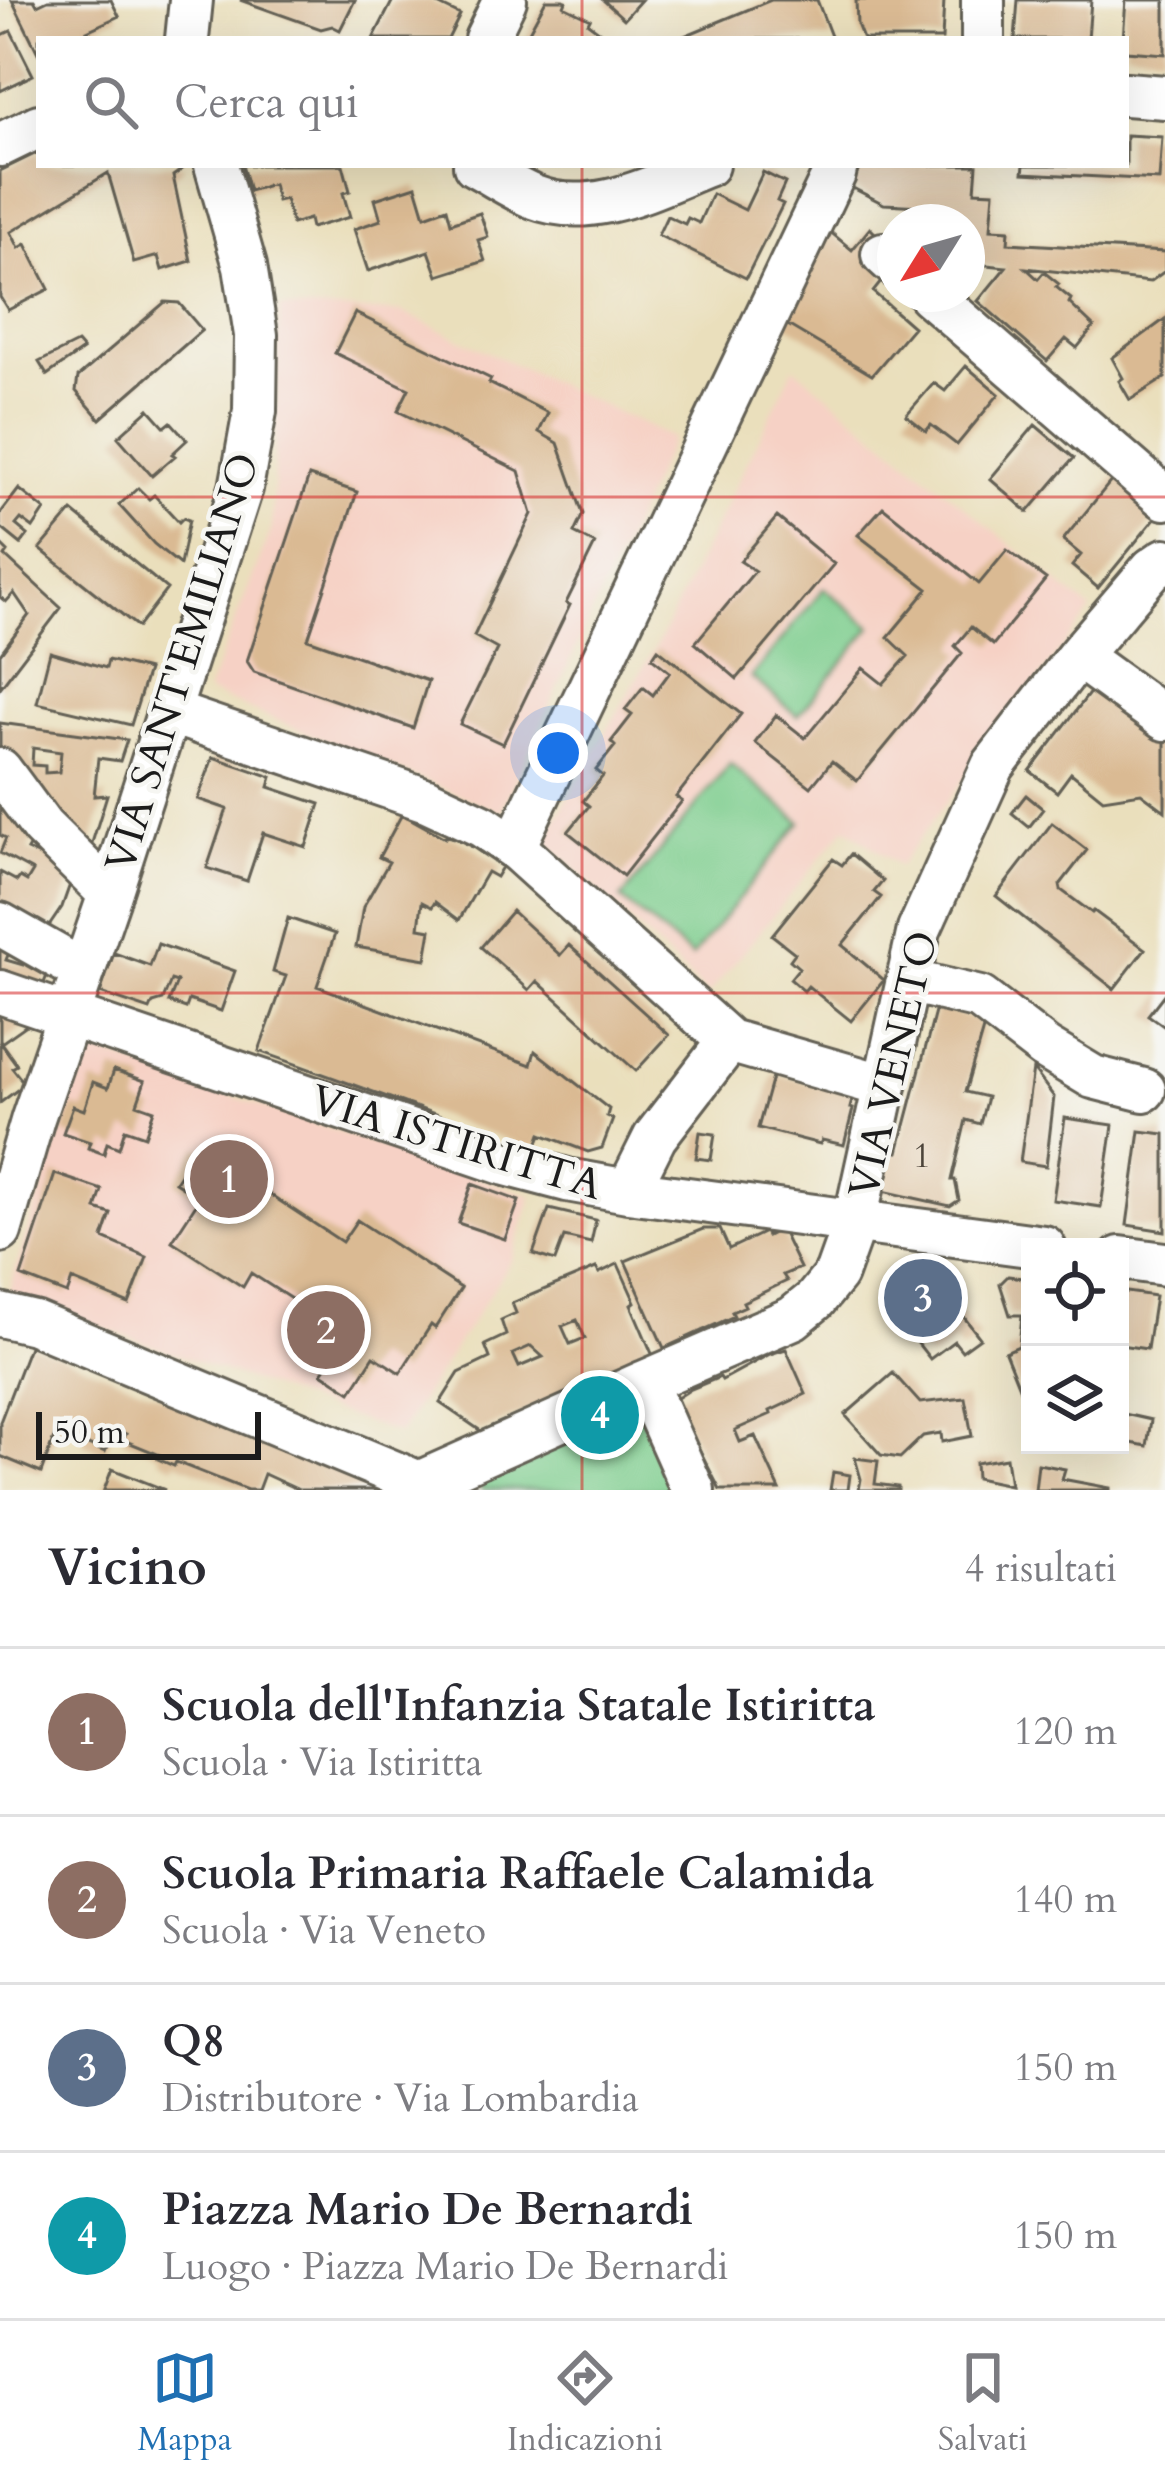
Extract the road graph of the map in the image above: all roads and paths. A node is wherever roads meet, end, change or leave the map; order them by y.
1 (190, 0) edge
2 (505, 0) edge
3 (983, 0) edge
4 (187, 36) edge
5 (487, 36) edge
6 (983, 36) edge
7 (1129, 94) edge
8 (1165, 97) edge
9 (36, 127) edge
10 (0, 145) edge
11 (218, 168) edge
12 (481, 168) edge
13 (699, 168) edge
14 (835, 168) edge
15 (950, 312) edge
16 (1165, 498) edge
17 (1165, 560) edge
18 (1078, 656) junction
19 (169, 712) junction
20 (1165, 719) edge
21 (0, 770) edge
22 (514, 847) junction
23 (110, 893) junction
24 (0, 924) edge
25 (83, 971) junction
26 (908, 981) junction
27 (0, 992) edge
28 (68, 1017) junction
29 (729, 1041) junction
30 (885, 1086) junction
31 (1144, 1090) dead end
32 (16, 1119) edge
33 (628, 1191) junction
34 (855, 1221) junction
35 (0, 1231) edge
36 (1021, 1244) edge
37 (1129, 1259) edge
38 (1165, 1264) edge
39 (0, 1315) edge
40 (645, 1382) junction
41 (421, 1486) edge
42 (693, 1490) edge

1 - 4 street
2 - 5 street
3 - 6 street
7 - 8 street
9 - 10 street
11 - 19 street, VIA SANT'EMILIANO
12 - 13 street
14 - 22 street
15 - 16 street
17 - 18 street, VIA VENETO
18 - 20 street
18 - 26 street, VIA VENETO
19 - 22 street
19 - 23 street, VIA SANT'EMILIANO
21 - 23 street
22 - 29 street
23 - 25 street, VIA SANT'EMILIANO
24 - 25 street
25 - 28 street, VIA SANT'EMILIANO
26 - 30 street, VIA VENETO
26 - 31 street
27 - 28 street, VIA ISTIRITTA
28 - 32 street, VIA SANT'EMILIANO
28 - 33 street, VIA ISTIRITTA
29 - 30 street
29 - 33 street
30 - 34 street, VIA VENETO
32 - 35 street, VIA SANT'EMILIANO
33 - 34 street, VIA ISTIRITTA
34 - 36 street, VIA ISTIRITTA
34 - 40 street, VIA VENETO
37 - 38 street
39 - 41 street
40 - 41 street, VIA VENETO
40 - 42 street

